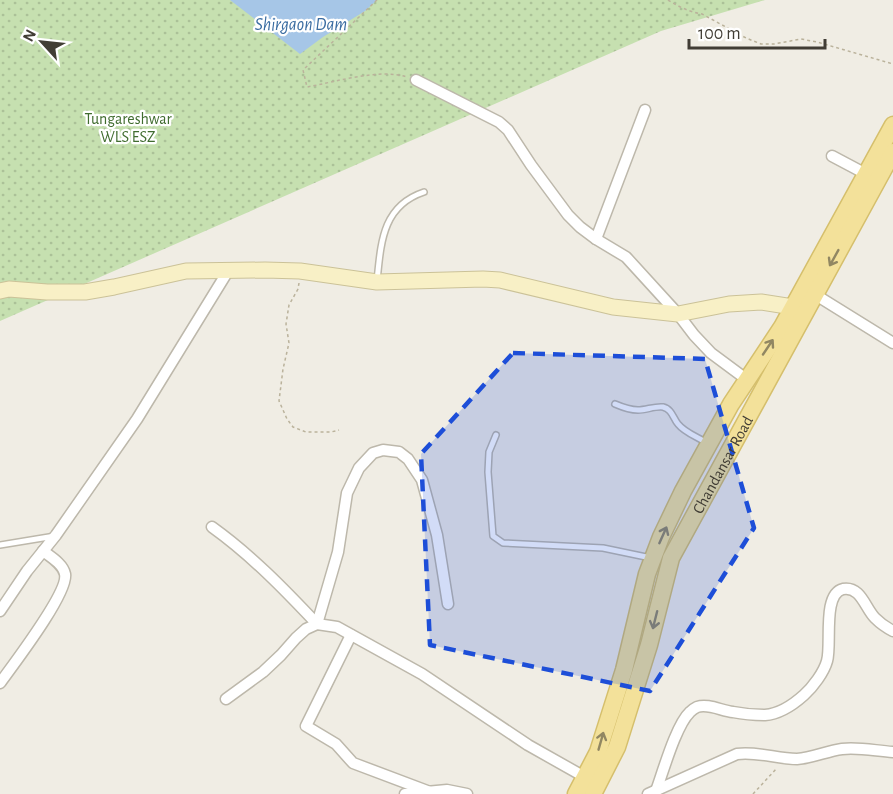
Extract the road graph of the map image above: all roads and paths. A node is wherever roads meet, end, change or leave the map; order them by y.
1 (377, 0) edge
2 (668, 0) edge
3 (893, 64) edge
4 (416, 80) joint
5 (645, 110) dead end
6 (893, 125) edge
7 (893, 152) edge
8 (832, 156) dead end
9 (866, 174) junction
10 (424, 192) dead end
11 (596, 238) junction
12 (300, 271) junction
13 (228, 272) junction
14 (377, 282) junction
15 (809, 290) junction
16 (0, 291) edge
17 (799, 309) junction
18 (678, 314) junction
19 (893, 343) edge
20 (746, 379) junction
21 (615, 404) dead end
22 (339, 430) dead end
23 (496, 435) dead end
24 (709, 443) junction
25 (212, 527) dead end
26 (56, 535) junction
27 (0, 545) edge
28 (43, 550) junction
29 (653, 559) junction
30 (448, 604) dead end
31 (0, 612) edge
32 (317, 624) junction
33 (893, 631) edge
34 (351, 634) junction
35 (0, 683) edge
36 (226, 699) dead end
37 (893, 752) edge
38 (786, 758) junction
39 (592, 785) edge
40 (430, 792) junction
41 (652, 793) edge
42 (405, 794) edge
43 (467, 794) edge
44 (576, 794) edge
45 (753, 794) edge

1 - 4 path
2 - 3 path
4 - 11 street
5 - 11 street
6 - 9 main road
7 -> 15 main road
8 - 9 street
9 - 15 main road
10 - 14 lane
11 - 18 street
12 - 13 street
12 - 14 street
12 - 22 path
13 - 16 street
13 - 26 street
14 - 18 street
15 - 17 main road
15 - 19 street
17 - 18 street
20 -> 17 main road
17 -> 39 main road, Chandansar Road
18 - 20 street
20 - 24 main road
21 - 24 lane
23 - 29 lane
29 -> 24 main road
25 - 32 street
26 - 27 lane
26 - 28 street
28 - 31 street
28 - 35 street
39 -> 29 main road
30 - 32 street
32 - 34 street
32 - 36 street
33 - 41 street
34 - 39 street
34 - 40 street
37 - 38 street
38 - 41 street
38 - 45 path
39 - 44 main road
40 - 42 street
40 - 43 street

